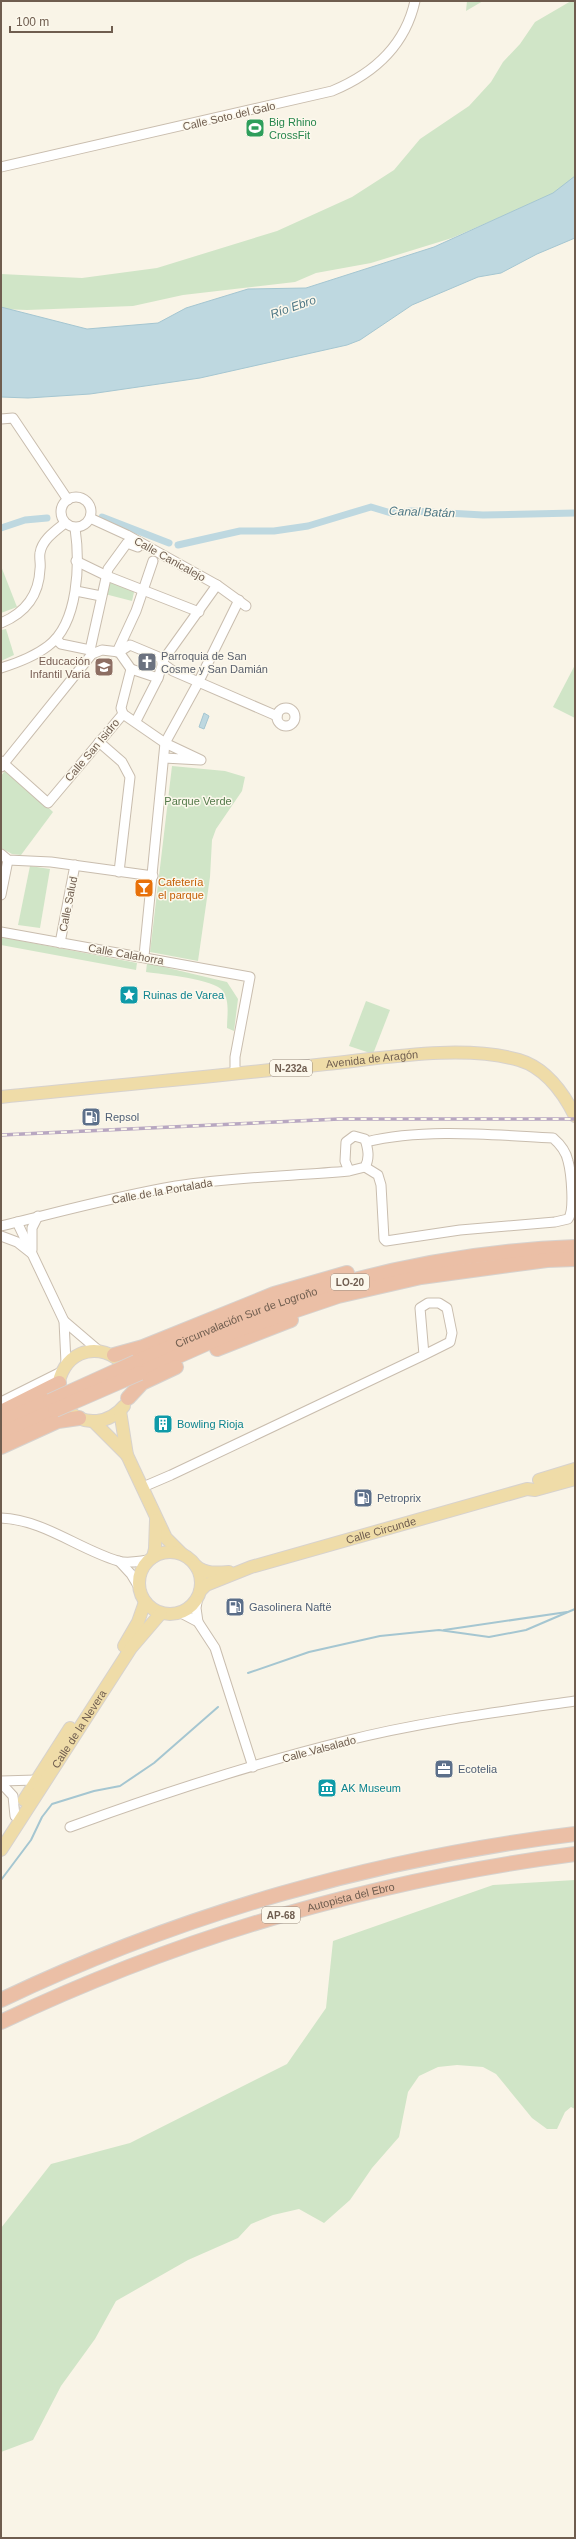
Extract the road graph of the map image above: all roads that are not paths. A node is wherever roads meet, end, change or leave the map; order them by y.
1 (415, 1) edge
2 (1, 167) edge
3 (1, 419) edge
4 (68, 500) junction
5 (90, 518) junction
6 (65, 523) junction
7 (75, 528) junction
8 (143, 545) junction
9 (76, 561) junction
10 (153, 561) dead end
11 (107, 576) junction
12 (217, 585) junction
13 (143, 590) junction
14 (76, 591) junction
15 (101, 596) junction
16 (199, 612) junction
17 (1, 623) edge
18 (56, 639) junction
19 (91, 652) junction
20 (118, 652) junction
21 (162, 663) junction
22 (1, 668) edge
23 (131, 669) junction
24 (158, 678) junction
25 (198, 683) junction
26 (123, 714) junction
27 (277, 716) dead end
28 (136, 721) junction
29 (99, 742) junction
30 (165, 742) junction
31 (164, 758) junction
32 (2, 764) edge
33 (4, 857) edge
34 (75, 865) junction
35 (119, 872) junction
36 (153, 876) junction
37 (1, 895) edge
38 (1, 932) edge
39 (60, 943) junction
40 (144, 956) junction
41 (235, 1072) junction
42 (1, 1097) edge
43 (575, 1116) edge
44 (366, 1142) junction
45 (365, 1168) junction
46 (349, 1171) junction
47 (38, 1216) junction
48 (572, 1219) edge
49 (17, 1222) junction
50 (1, 1226) edge
51 (1, 1236) edge
52 (575, 1247) edge
53 (32, 1254) junction
54 (575, 1259) edge
55 (405, 1266) junction
56 (450, 1274) junction
57 (64, 1321) junction
58 (98, 1350) junction
59 (424, 1355) junction
60 (117, 1358) joint
61 (138, 1367) junction
62 (61, 1377) junction
63 (130, 1383) dead end
64 (128, 1398) junction
65 (1, 1402) edge
66 (52, 1406) junction
67 (120, 1411) junction
68 (1, 1412) edge
69 (80, 1417) junction
70 (1, 1422) edge
71 (1, 1434) edge
72 (1, 1447) edge
73 (127, 1455) junction
74 (575, 1469) edge
75 (575, 1479) edge
76 (143, 1487) junction
77 (527, 1489) junction
78 (156, 1517) junction
79 (1, 1518) edge
80 (182, 1554) junction
81 (151, 1559) junction
82 (119, 1561) junction
83 (196, 1566) junction
84 (236, 1572) junction
85 (140, 1589) junction
86 (199, 1594) junction
87 (145, 1602) junction
88 (179, 1612) junction
89 (161, 1613) junction
90 (198, 1622) junction
91 (575, 1701) edge
92 (253, 1768) junction
93 (36, 1780) junction
94 (1, 1782) edge
95 (15, 1816) junction
96 (70, 1827) dead end
97 (575, 1834) edge
98 (1, 1835) edge
99 (1, 1850) edge
100 (575, 1854) edge
101 (1, 2000) edge
102 (1, 2022) edge

1 - 2 street, Calle Soto del Galo
3 - 4 street
4 - 5 street
4 - 6 street
5 - 7 street
5 - 8 street, Calle Canicalejo
6 - 7 street
6 - 17 street
7 - 9 street
8 - 11 street
8 - 12 street, Calle Canicalejo
9 - 11 street
9 - 14 street
10 - 13 street
11 - 13 street
11 - 15 street
12 - 16 street
12 - 25 street, Calle Canicalejo
13 - 16 street
13 - 20 street
14 - 15 street
14 - 18 street
15 - 19 street
16 - 21 street
18 - 19 street
18 - 22 street
19 - 20 street
19 - 32 street
20 - 21 street
20 - 23 street
21 - 24 street
21 - 25 street
23 - 24 street
23 - 26 street, Calle San Isidro
24 - 28 street
25 - 27 street
25 - 30 street
26 - 28 street
26 - 29 street, Calle San Isidro
28 - 30 street
29 - 32 street, Calle San Isidro
29 - 35 street
30 - 31 street
30 - 31 street
31 - 36 street
33 - 34 street
33 - 37 street
34 - 35 street
34 - 39 street, Calle Salud
35 - 36 street
36 - 40 street
38 - 39 street, Calle Calahorra
39 - 40 street, Calle Calahorra
40 - 41 street, Calle Calahorra
41 - 42 main road, Avenida de Aragón / N-232a
41 - 43 main road, Avenida de Aragón / N-232a
44 - 45 street
44 - 46 street
44 - 48 street
45 - 46 street, Calle de la Portalada
45 - 48 street
46 - 47 street, Calle de la Portalada
47 - 49 street, Calle de la Portalada
47 - 53 street
49 - 50 street, Calle de la Portalada
49 - 53 street
51 - 53 street
52 - 55 highway, Circunvalación Sur de Logroño / LO-20
53 - 57 street
54 - 56 highway, Circunvalación Sur de Logroño / LO-20
55 - 60 highway
55 - 61 highway, Circunvalación Sur de Logroño / LO-20
56 - 61 highway, Circunvalación Sur de Logroño / LO-20
56 - 64 highway
57 - 58 street
57 - 62 street
58 - 60 main road
58 - 62 main road
59 - 59 street
59 - 76 street
61 - 66 highway, Circunvalación Sur de Logroño / LO-20, bridge
62 - 65 street
62 - 68 highway
63 - 64 main road
64 - 67 main road
66 - 70 highway, Circunvalación Sur de Logroño / LO-20
66 - 71 highway, Circunvalación Sur de Logroño / LO-20
67 - 69 main road
67 - 73 main road
69 - 72 highway
69 - 73 main road
73 - 76 main road
74 - 77 main road, Calle Circunde
75 - 77 main road, Calle Circunde
76 - 78 main road
77 - 84 main road, Calle Circunde
78 - 80 main road
78 - 81 main road
79 - 82 street
80 - 81 main road
80 - 83 main road
81 - 82 street
81 - 85 main road
82 - 85 street
83 - 84 main road, Calle Circunde
83 - 86 main road
84 - 86 main road, Calle Circunde
85 - 87 main road
86 - 88 main road
86 - 90 street
87 - 89 main road
87 - 93 main road, Calle de la Nevera
88 - 89 main road
88 - 90 street
89 - 99 main road, Calle de la Nevera
90 - 92 street
91 - 92 street, Calle Valsalado
92 - 96 street, Calle Valsalado
93 - 94 street
93 - 95 main road, Calle de la Nevera
94 - 95 street
95 - 98 main road, Calle de la Nevera
97 - 101 highway, Autopista del Ebro / AP-68
100 - 102 highway, Autopista del Ebro / AP-68

